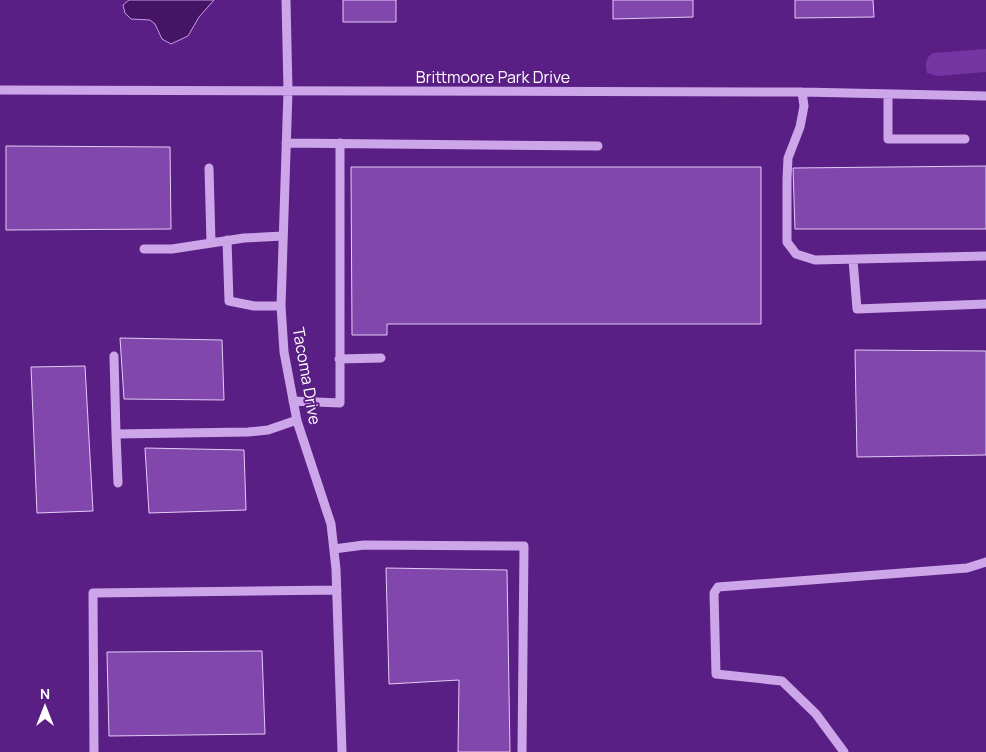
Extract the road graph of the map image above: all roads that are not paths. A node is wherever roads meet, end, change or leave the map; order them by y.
1 (286, 0) edge
2 (0, 90) edge
3 (288, 91) junction
4 (802, 92) junction
5 (888, 94) junction
6 (986, 96) edge
7 (965, 139) dead end
8 (286, 143) junction
9 (340, 143) junction
10 (598, 146) dead end
11 (209, 168) dead end
12 (284, 236) junction
13 (227, 240) junction
14 (211, 243) junction
15 (144, 250) dead end
16 (986, 256) edge
17 (853, 260) junction
18 (986, 304) edge
19 (282, 306) junction
20 (114, 356) dead end
21 (381, 358) dead end
22 (339, 359) junction
23 (293, 401) junction
24 (297, 420) junction
25 (116, 434) junction
26 (118, 483) dead end
27 (334, 549) junction
28 (986, 562) edge
29 (336, 590) junction
30 (94, 752) edge
31 (342, 752) edge
32 (522, 752) edge
33 (844, 752) edge

1 - 3 street, Tacoma Drive
2 - 3 street, Brittmoore Park Drive
3 - 4 street, Brittmoore Park Drive
3 - 8 street, Tacoma Drive
4 - 5 street, Brittmoore Park Drive
4 - 17 street
5 - 6 street, Brittmoore Park Drive
5 - 7 street
8 - 9 street
8 - 12 street, Tacoma Drive
9 - 10 street
9 - 22 street
11 - 14 street
12 - 13 street
12 - 19 street, Tacoma Drive
13 - 14 street
13 - 19 street
14 - 15 street
16 - 17 street
17 - 18 street
19 - 23 street, Tacoma Drive
20 - 25 street
21 - 22 street
22 - 23 street
23 - 24 street, Tacoma Drive
24 - 25 street
24 - 27 street, Tacoma Drive
25 - 26 street
27 - 29 street, Tacoma Drive
27 - 32 street
28 - 33 street
29 - 30 street
29 - 31 street, Tacoma Drive

